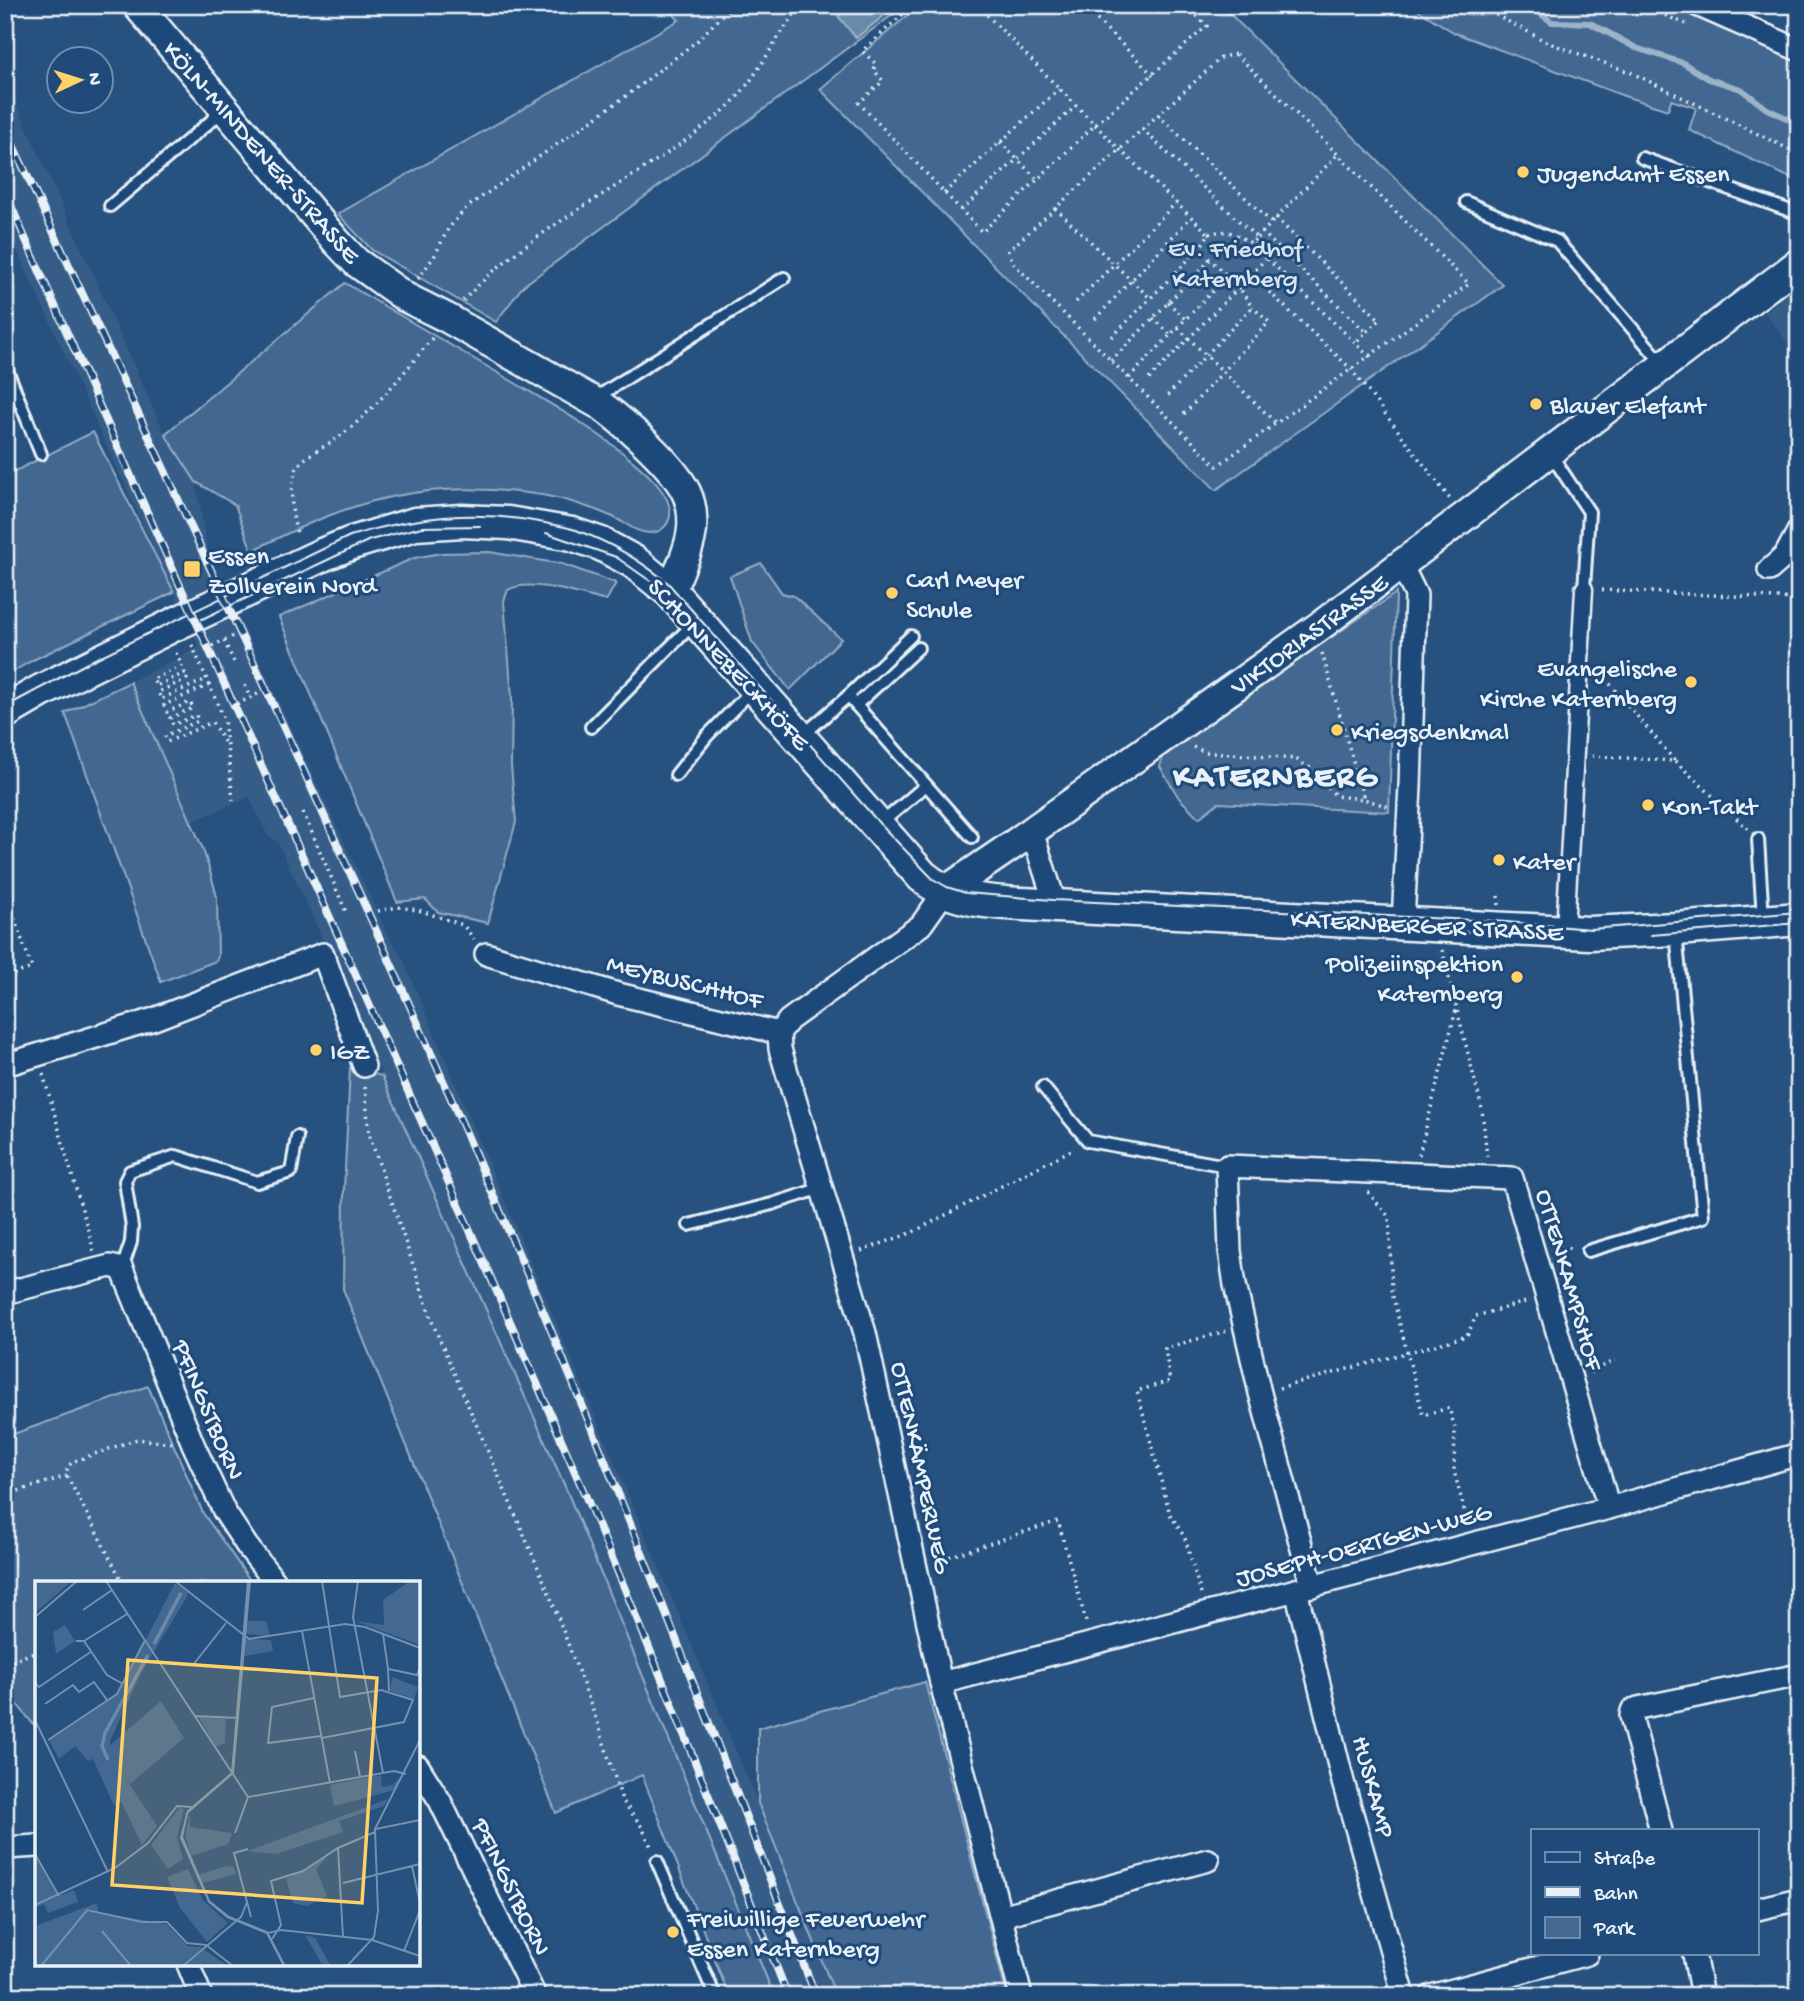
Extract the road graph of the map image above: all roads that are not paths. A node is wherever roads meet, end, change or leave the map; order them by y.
1 (137, 5) edge
2 (1697, 5) edge
3 (1799, 50) edge
4 (224, 110) junction
5 (1642, 158) dead end
6 (1466, 202) dead end
7 (110, 206) dead end
8 (1799, 214) edge
9 (1799, 263) edge
10 (784, 278) dead end
11 (1663, 364) junction
12 (5, 365) edge
13 (592, 400) junction
14 (1550, 452) junction
15 (41, 454) dead end
16 (1799, 530) edge
17 (1401, 564) junction
18 (1769, 570) dead end
19 (1584, 589) joint
20 (671, 592) junction
21 (697, 620) junction
22 (911, 636) dead end
23 (918, 648) dead end
24 (756, 686) junction
25 (852, 701) junction
26 (5, 712) edge
27 (591, 727) dead end
28 (800, 738) junction
29 (676, 775) dead end
30 (925, 786) junction
31 (878, 827) junction
32 (1032, 832) junction
33 (972, 837) dead end
34 (1758, 839) road end
35 (945, 891) junction
36 (1056, 906) junction
37 (1799, 919) edge
38 (1403, 922) junction
39 (1764, 922) junction
40 (1676, 929) junction
41 (1565, 931) junction
42 (486, 954) road end
43 (779, 1033) junction
44 (5, 1065) edge
45 (364, 1066) road end
46 (1043, 1087) dead end
47 (297, 1137) dead end
48 (1227, 1166) junction
49 (822, 1188) junction
50 (689, 1225) dead end
51 (1588, 1251) road end
52 (122, 1269) junction
53 (5, 1293) edge
54 (1799, 1454) edge
55 (1609, 1508) junction
56 (274, 1581) edge
57 (1304, 1588) junction
58 (1799, 1675) edge
59 (941, 1683) junction
60 (421, 1775) edge
61 (1660, 1829) edge
62 (35, 1846) edge
63 (5, 1848) edge
64 (1208, 1860) dead end
65 (657, 1861) road end
66 (1799, 1899) edge
67 (1758, 1909) edge
68 (1001, 1916) junction
69 (1583, 1955) edge
70 (1694, 1955) edge
71 (189, 1966) edge
72 (201, 1996) edge
73 (535, 1996) edge
74 (715, 1996) edge
75 (1021, 1996) edge
76 (1404, 1996) edge
77 (1431, 1996) edge
78 (1702, 1996) edge

1 - 4 street, KÖLN-MINDENER-STRASSE
2 - 3 street
4 - 7 lane
4 - 13 street, KÖLN-MINDENER-STRASSE
5 - 8 lane
6 - 11 lane
9 - 11 street, VIKTORIASTRASSE
10 - 13 lane
11 - 14 street, VIKTORIASTRASSE
12 - 15 lane
13 - 20 street, KÖLN-MINDENER-STRASSE
14 - 17 street, VIKTORIASTRASSE
14 - 19 lane
16 - 18 street
17 - 32 street, VIKTORIASTRASSE
17 - 38 street
19 - 41 street
20 - 21 main road, SCHONNEBECKHÖFE
20 - 26 main road, SCHONNEBECKHÖFE
21 - 24 main road, SCHONNEBECKHÖFE
21 - 27 lane
22 - 25 lane
23 - 25 lane
24 - 28 main road, SCHONNEBECKHÖFE
24 - 29 lane
25 - 28 lane
25 - 30 lane
28 - 31 main road, SCHONNEBECKHÖFE
30 - 31 lane
30 - 33 lane
31 - 35 main road, SCHONNEBECKHÖFE
32 - 35 street, VIKTORIASTRASSE
32 - 36 street
34 - 39 lane
35 - 36 main road, KATERNBERGER STRASSE
35 - 43 street, MEYBUSCHHOF
36 - 38 main road, KATERNBERGER STRASSE
37 - 39 main road, KATERNBERGER STRASSE
38 - 41 main road, KATERNBERGER STRASSE
39 - 40 main road, KATERNBERGER STRASSE
40 - 41 main road, KATERNBERGER STRASSE
40 - 51 lane
42 - 43 street, MEYBUSCHHOF
43 - 49 street, OTTENKÄMPERWEG
44 - 45 street
46 - 48 lane, OTTENKAMPSHOF
47 - 52 lane
48 - 55 street, OTTENKAMPSHOF
48 - 57 street
49 - 50 lane
49 - 59 street, OTTENKÄMPERWEG
52 - 53 street
52 - 56 street, PFINGSTBORN
54 - 55 street, JOSEPH-OERTGEN-WEG
55 - 57 street, JOSEPH-OERTGEN-WEG
57 - 59 street, JOSEPH-OERTGEN-WEG
57 - 76 street, HUSKAMP
58 - 61 street
59 - 68 street, OTTENKÄMPERWEG
60 - 73 street, PFINGSTBORN
62 - 63 street
64 - 68 street
65 - 74 lane
66 - 67 street
68 - 75 street, OTTENKÄMPERWEG
69 - 77 street
70 - 78 street
71 - 72 street

